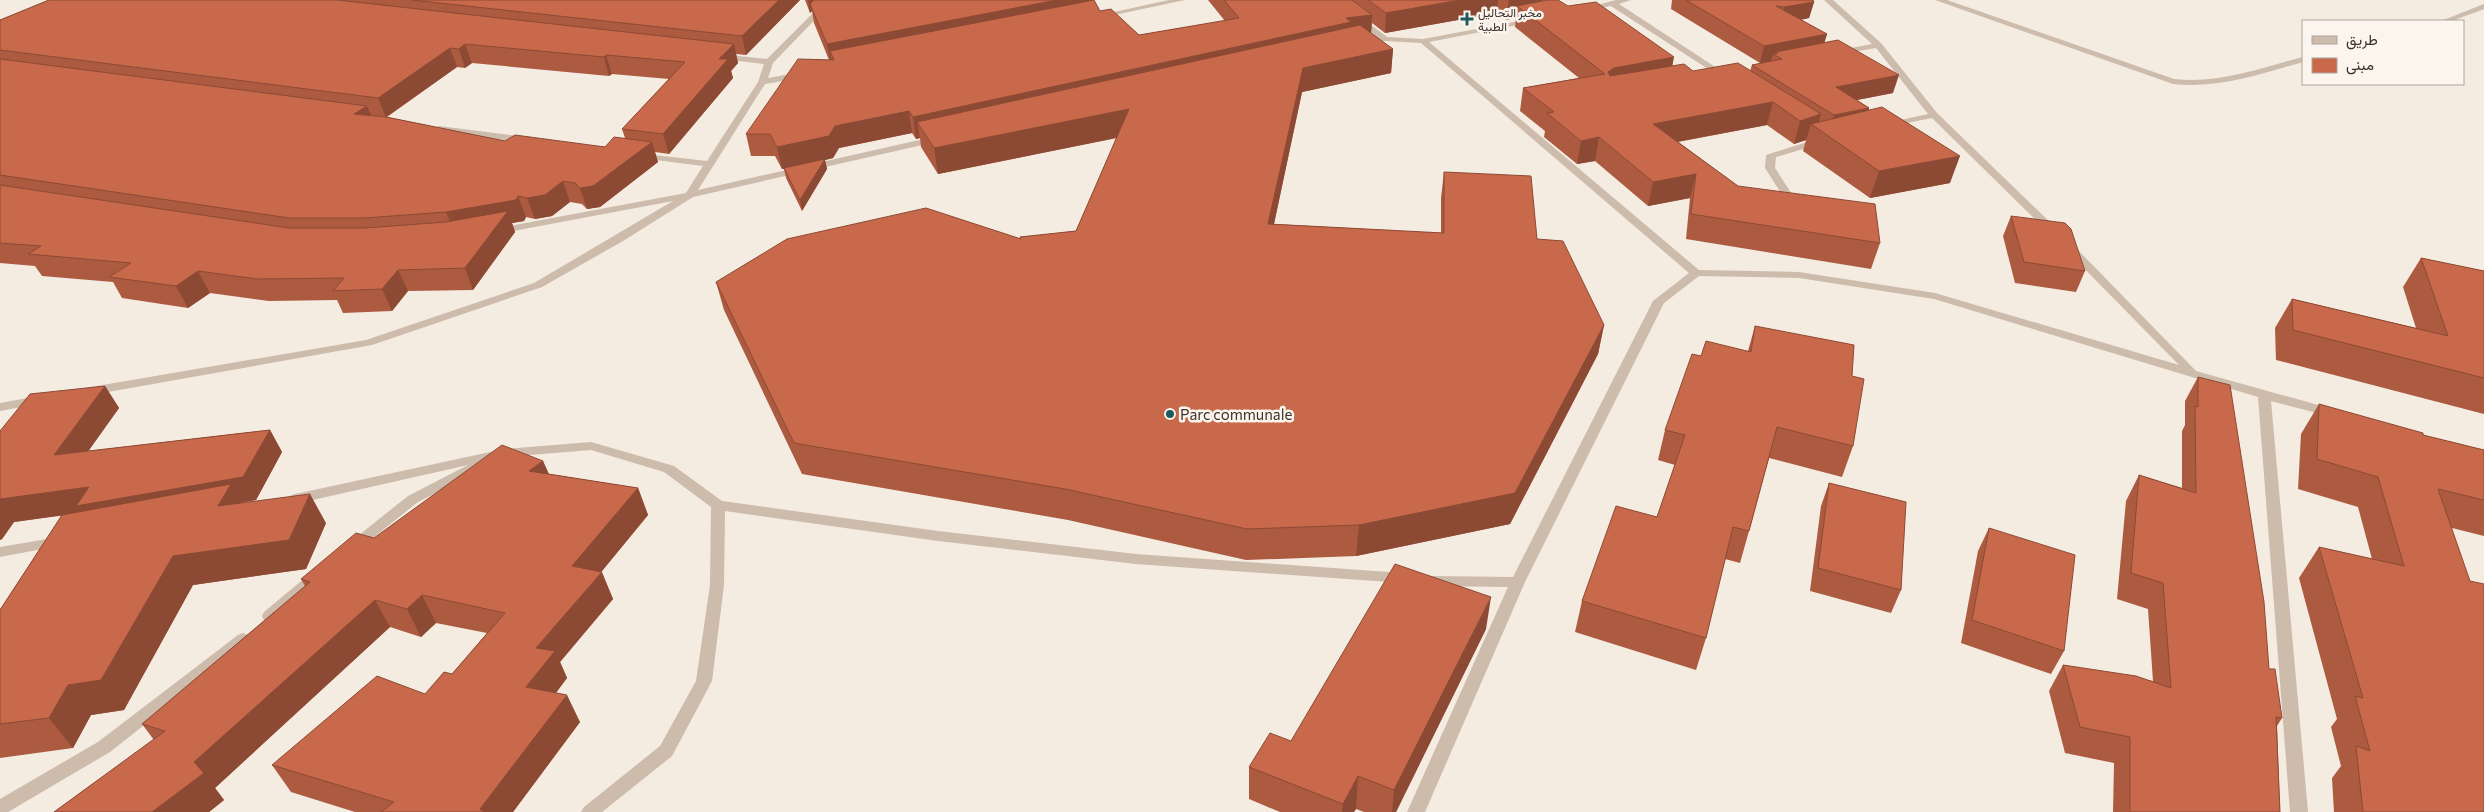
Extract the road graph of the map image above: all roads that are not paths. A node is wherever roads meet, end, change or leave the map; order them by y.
1 (830, 0) edge
2 (1181, 0) edge
3 (1333, 0) edge
4 (1627, 0) edge
5 (1828, 0) edge
6 (1939, 0) edge
7 (1614, 4) junction
8 (2484, 6) edge
9 (1575, 11) edge
10 (1093, 17) edge
11 (1537, 19) edge
12 (2448, 20) edge
13 (1385, 38) junction
14 (1423, 41) junction
15 (1356, 45) edge
16 (1878, 46) junction
17 (1830, 54) edge
18 (709, 55) edge
19 (2302, 59) edge
20 (769, 62) junction
21 (811, 73) edge
22 (1704, 78) edge
23 (762, 82) junction
24 (1934, 115) junction
25 (433, 128) edge
26 (1876, 128) edge
27 (1819, 134) edge
28 (951, 136) edge
29 (532, 141) edge
30 (630, 154) edge
31 (709, 164) junction
32 (690, 195) junction
33 (1792, 202) edge
34 (484, 233) edge
35 (1696, 273) junction
36 (2192, 372) junction
37 (77, 394) edge
38 (2264, 395) junction
39 (48, 399) edge
40 (0, 407) edge
41 (2340, 416) edge
42 (504, 452) junction
43 (284, 501) edge
44 (718, 505) junction
45 (68, 540) edge
46 (0, 552) edge
47 (346, 552) edge
48 (331, 564) edge
49 (1518, 582) junction
50 (0, 808) edge
51 (590, 812) edge
52 (1416, 812) edge
53 (2299, 812) edge

1 - 20 street
2 - 10 street
3 - 13 street
4 - 7 street
5 - 16 street
6 - 19 street
7 - 9 street
7 - 22 street
8 - 12 street
11 - 14 street
13 - 14 street
13 - 15 street
14 - 35 street
16 - 17 street
16 - 24 street
18 - 20 street
20 - 23 street
21 - 23 street
23 - 31 street
24 - 26 street
24 - 36 street
25 - 29 street
27 - 33 street
28 - 32 street
30 - 31 street
31 - 32 street
32 - 34 street
32 - 37 street
35 - 36 street
35 - 49 street
36 - 38 street
38 - 41 street
38 - 53 street
39 - 40 street
42 - 43 street
42 - 44 street
42 - 47 street
44 - 49 street
44 - 51 street
45 - 46 street
48 - 50 street
49 - 52 street

